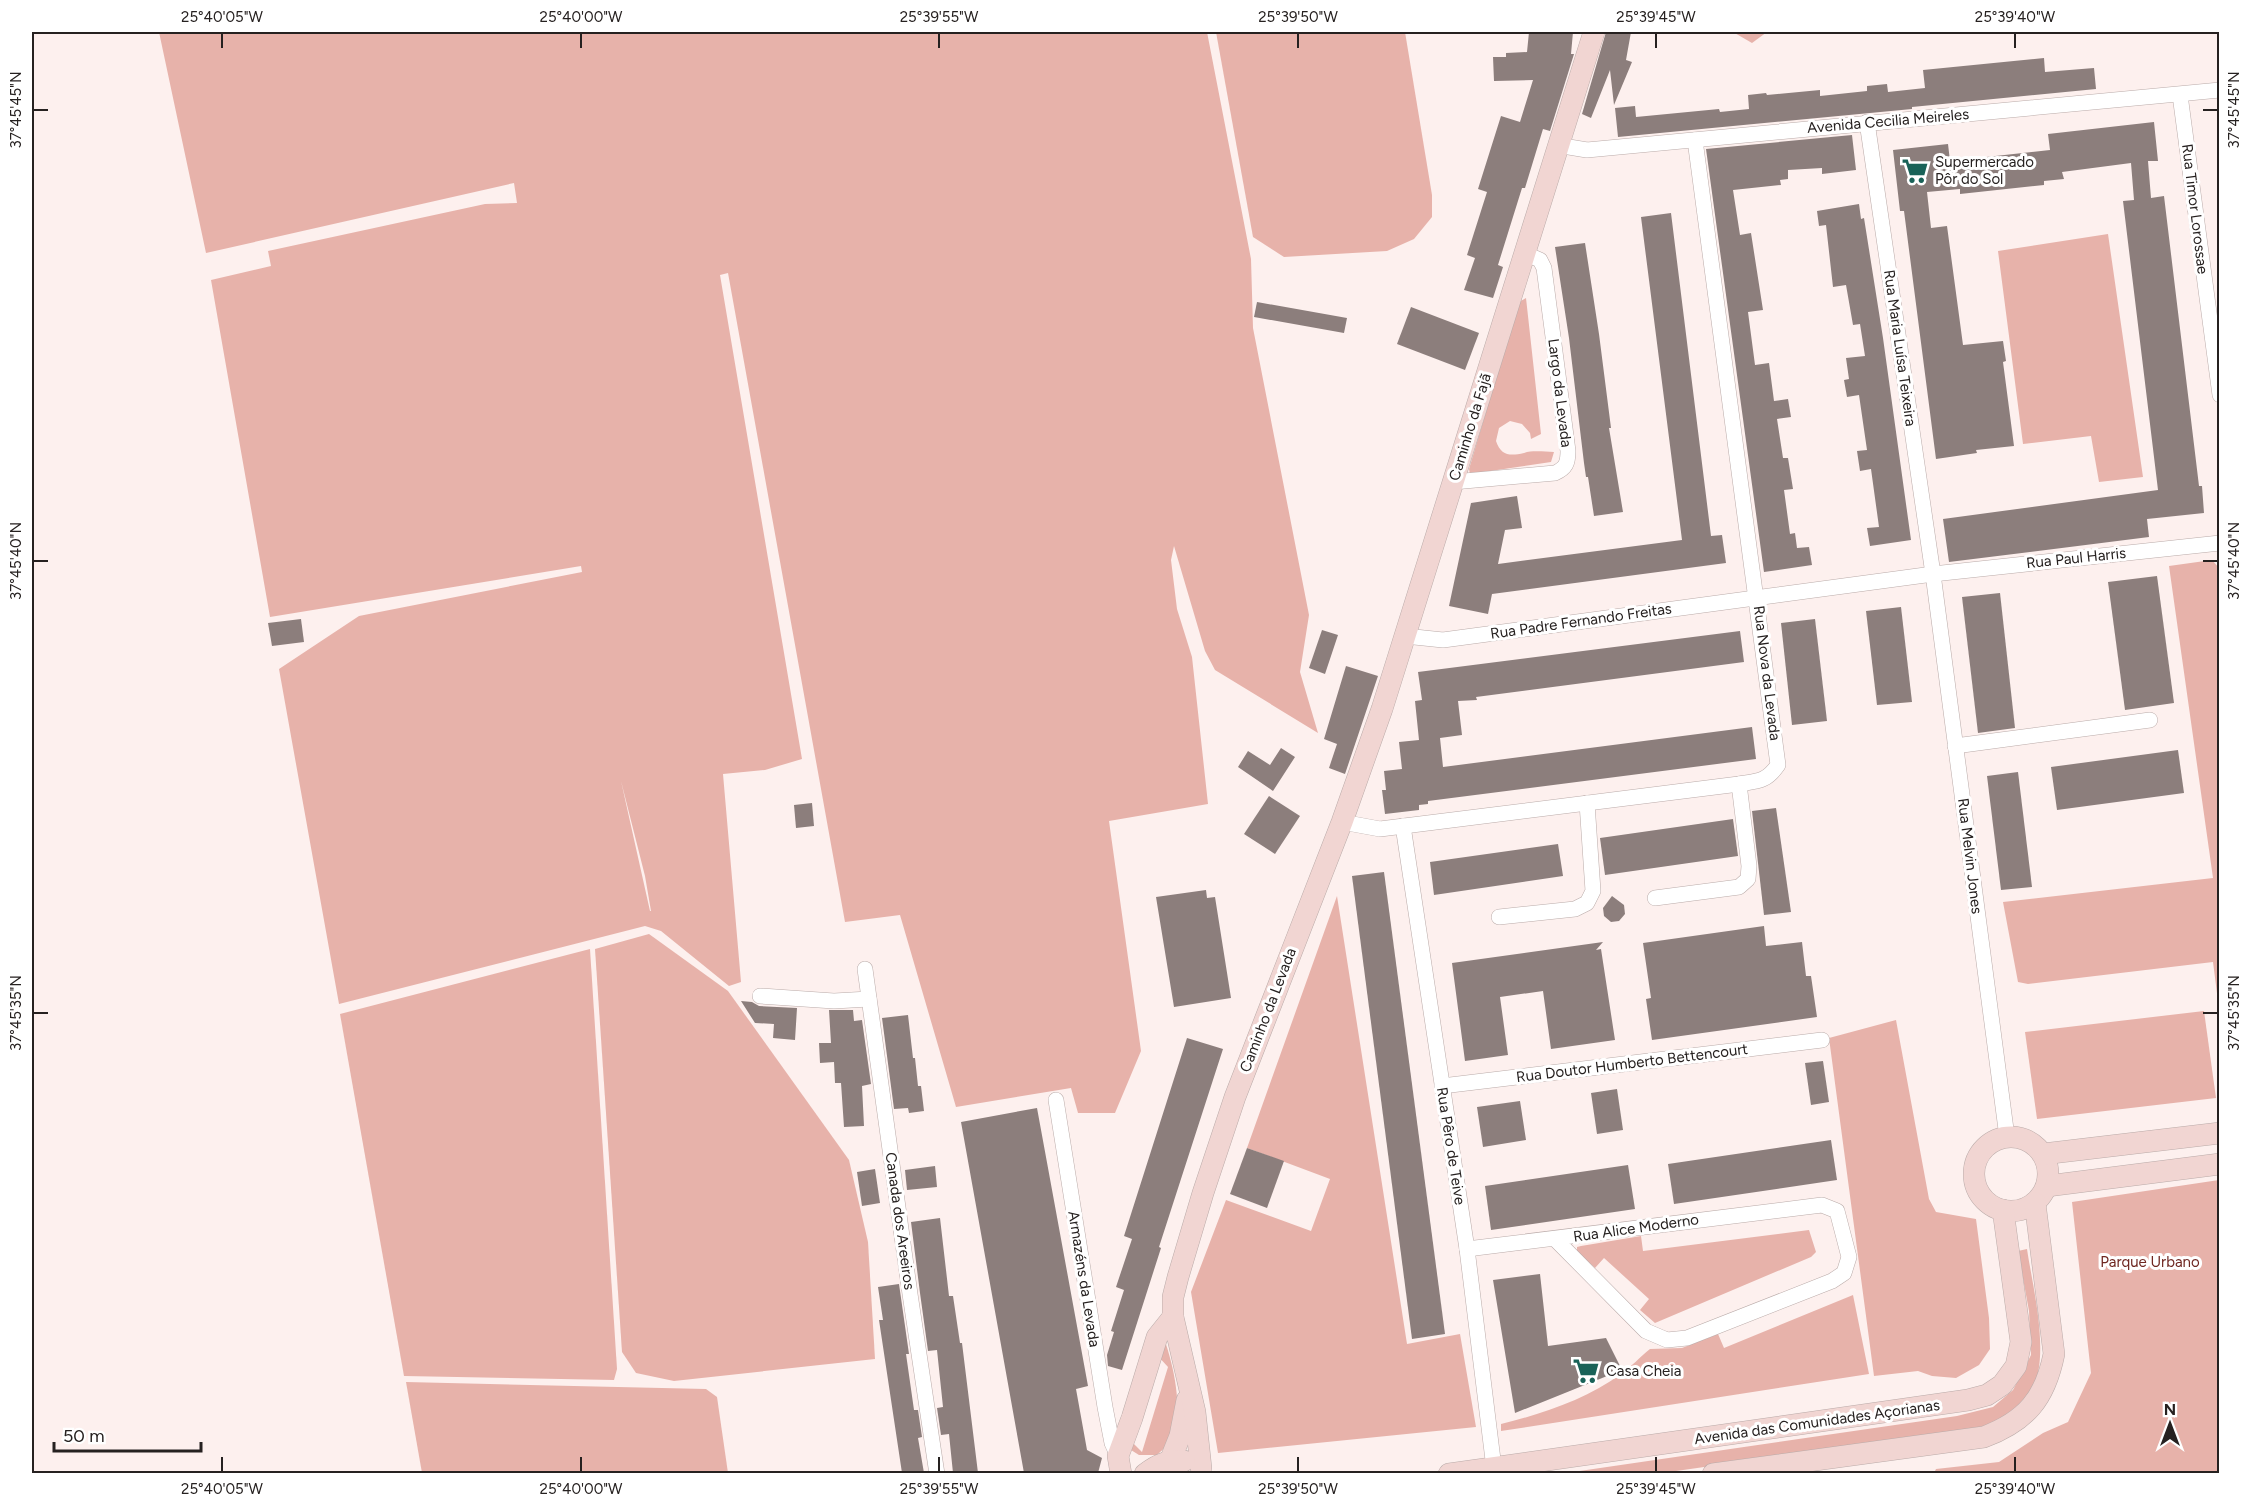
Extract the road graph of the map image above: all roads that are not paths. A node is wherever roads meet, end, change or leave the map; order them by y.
1 (1594, 32) edge
2 (2220, 90) edge
3 (2180, 95) junction
4 (1867, 122) junction
5 (1695, 140) junction
6 (1557, 145) junction
7 (1524, 252) junction
8 (2220, 395) edge
9 (1453, 482) junction
10 (2220, 543) edge
11 (1933, 574) junction
12 (1757, 598) junction
13 (1405, 636) junction
14 (1382, 709) joint
15 (2150, 720) dead end
16 (1955, 746) junction
17 (1739, 784) junction
18 (1587, 803) junction
19 (1342, 822) junction
20 (1403, 826) junction
21 (1655, 898) dead end
22 (1499, 917) dead end
23 (865, 969) dead end
24 (760, 996) dead end
25 (869, 999) junction
26 (1822, 1040) dead end
27 (1442, 1086) junction
28 (1056, 1100) dead end
29 (2220, 1132) edge
30 (2007, 1137) junction
31 (2043, 1154) junction
32 (2220, 1164) edge
33 (2047, 1186) junction
34 (2035, 1203) junction
35 (2003, 1210) junction
36 (1555, 1239) junction
37 (1467, 1249) junction
38 (1173, 1317) junction
39 (1188, 1385) junction
40 (1170, 1461) junction
41 (1120, 1465) edge
42 (1494, 1468) junction
43 (1204, 1471) edge
44 (937, 1473) edge
45 (1145, 1473) edge
46 (1449, 1473) edge
47 (1713, 1473) edge

1 - 6 street, Caminho da Fajã
2 - 3 street, Avenida Cecilia Meireles
3 - 4 street, Avenida Cecilia Meireles
3 - 8 street, Rua Timor Lorossae
4 - 5 street, Avenida Cecilia Meireles
4 - 11 street, Rua Maria Luísa Teixeira
5 - 6 street, Avenida Cecilia Meireles
5 - 12 street, Rua Nova da Levada
6 - 7 street, Caminho da Fajã
7 - 9 street, Caminho da Fajã
7 - 9 street, Largo da Levada
9 - 13 street, Caminho da Fajã
10 - 11 street, Rua Paul Harris
11 - 12 street, Rua Paul Harris
11 - 16 street, Rua Melvin Jones
12 - 13 street, Rua Padre Fernando Freitas
12 - 17 street, Rua Nova da Levada
13 - 14 street, Caminho da Fajã
14 - 19 street, Caminho da Levada
15 - 16 street
16 - 30 street, Rua Melvin Jones
17 - 18 street, Rua Nova da Levada
17 - 21 street
18 - 20 street, Rua Nova da Levada
18 - 22 street
19 - 20 street, Rua Nova da Levada
19 - 38 street, Caminho da Levada
20 - 27 street, Rua Pêro de Teive
23 - 25 street, Canada dos Areeiros
24 - 25 street
25 - 44 street, Canada dos Areeiros
26 - 27 street, Rua Doutor Humberto Bettencourt
27 - 37 street, Rua Pêro de Teive
28 - 41 street, Armazéns da Levada
29 - 31 street
30 - 31 street
30 - 35 street
31 - 33 street
32 - 33 street
33 - 34 street
34 - 35 street
34 - 47 street
35 - 42 street, Avenida das Comunidades Açorianas
36 - 36 street, Rua Alice Moderno
36 - 37 street, Rua Alice Moderno
37 - 42 street, Rua Pêro de Teive
38 - 39 street, Caminho da Levada
38 - 41 street
39 - 40 street, Caminho da Levada
39 - 43 street, Caminho da Levada
40 - 43 street
40 - 45 street
41 - 45 street
42 - 46 street, Avenida das Comunidades Açorianas

